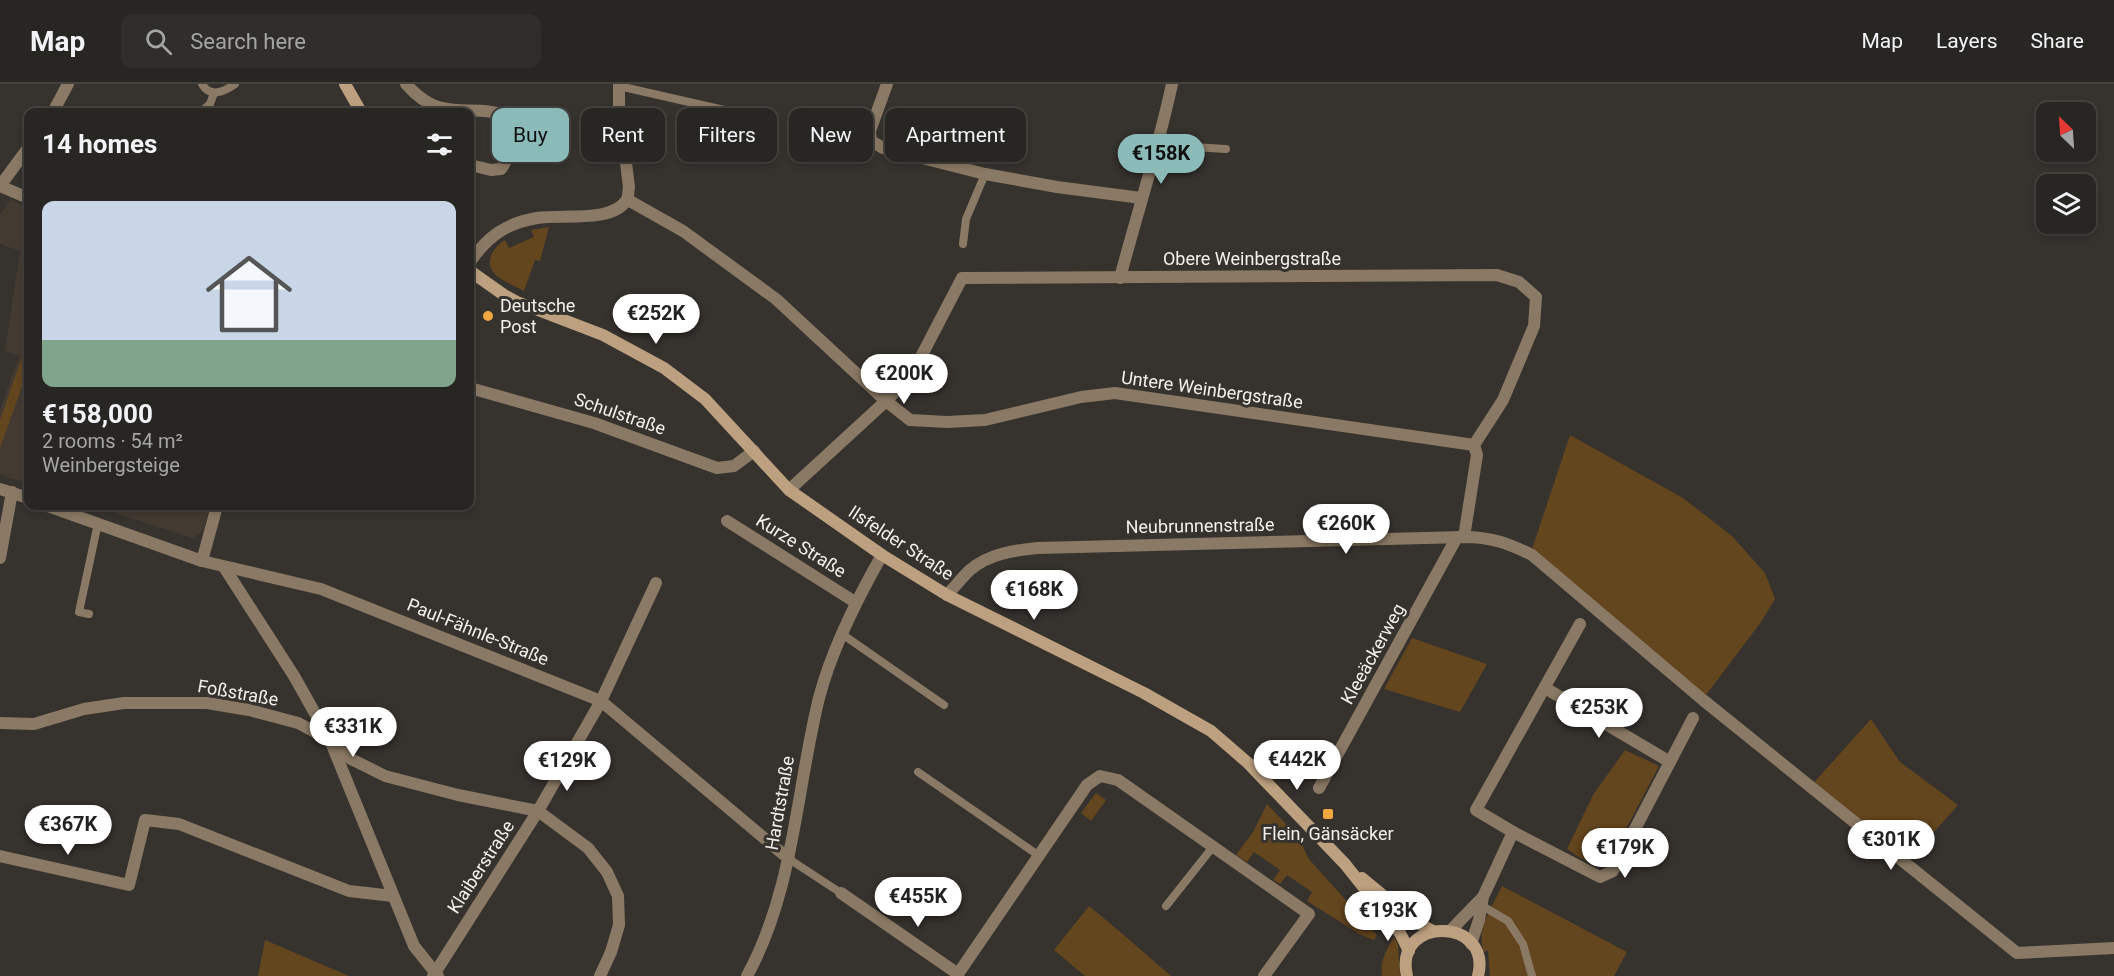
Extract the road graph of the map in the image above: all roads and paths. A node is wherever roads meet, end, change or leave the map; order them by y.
1 (68, 84) edge
2 (201, 84) edge
3 (235, 84) edge
4 (345, 84) edge
5 (406, 84) edge
6 (887, 84) edge
7 (1172, 84) edge
8 (619, 85) edge
9 (214, 93) junction
10 (55, 108) edge
11 (206, 108) edge
12 (359, 108) edge
13 (442, 108) edge
14 (716, 108) edge
15 (474, 112) edge
16 (1159, 145) junction
17 (1226, 149) dead end
18 (24, 153) edge
19 (474, 166) edge
20 (985, 174) junction
21 (0, 186) edge
22 (24, 196) edge
23 (1141, 198) junction
24 (628, 200) junction
25 (963, 244) dead end
26 (474, 257) edge
27 (474, 274) edge
28 (1120, 278) junction
29 (474, 389) edge
30 (886, 402) junction
31 (1474, 445) junction
32 (754, 451) junction
33 (789, 489) junction
34 (6, 490) edge
35 (24, 497) edge
36 (60, 510) edge
37 (216, 510) edge
38 (727, 521) dead end
39 (98, 523) junction
40 (1461, 537) junction
41 (882, 555) junction
42 (0, 558) edge
43 (202, 561) junction
44 (224, 567) junction
45 (656, 583) dead end
46 (947, 595) junction
47 (855, 602) junction
48 (89, 614) dead end
49 (1580, 624) dead end
50 (842, 634) junction
51 (1545, 688) junction
52 (601, 701) junction
53 (944, 705) dead end
54 (1693, 718) dead end
55 (0, 723) edge
56 (330, 740) junction
57 (1670, 762) junction
58 (918, 772) dead end
59 (1319, 788) dead end
60 (538, 811) junction
61 (1514, 832) junction
62 (1212, 848) junction
63 (1038, 855) junction
64 (0, 856) edge
65 (789, 859) junction
66 (1345, 864) junction
67 (841, 893) joint
68 (393, 896) junction
69 (1481, 902) junction
70 (1166, 906) dead end
71 (1433, 931) junction
72 (1450, 931) junction
73 (1471, 944) junction
74 (2114, 948) edge
75 (1408, 951) junction
76 (435, 975) edge
77 (958, 975) edge
78 (600, 976) edge
79 (747, 976) edge
80 (1264, 976) edge
81 (1407, 976) edge
82 (1478, 976) edge
83 (1532, 976) edge

1 - 10 street
2 - 9 lane
3 - 9 lane
4 - 12 main road
5 - 13 street
6 - 20 street
7 - 16 street
8 - 14 lane
8 - 24 street
9 - 11 lane
15 - 19 street
16 - 17 lane
16 - 23 street
18 - 21 street
20 - 23 street
20 - 25 lane
21 - 22 street
23 - 28 street
24 - 26 street
24 - 30 street, Untere Weinbergstraße
27 - 32 main road, Ilsfelder Straße
28 - 30 street, Obere Weinbergstraße
28 - 31 street, Obere Weinbergstraße
29 - 32 street, Schulstraße
30 - 31 street, Untere Weinbergstraße
30 - 33 street
31 - 40 street, Kleeäckerweg
32 - 33 main road, Ilsfelder Straße
33 - 41 main road, Ilsfelder Straße
34 - 35 street
34 - 42 street
36 - 39 street, Paul-Fähnle-Straße
37 - 43 street
38 - 47 street, Kurze Straße
39 - 43 street, Paul-Fähnle-Straße
39 - 48 lane
40 - 46 street, Neubrunnenstraße
40 - 59 street, Kleeäckerweg
40 - 74 street, Neubrunnenstraße
41 - 46 main road, Ilsfelder Straße
41 - 47 street, Hardtstraße
43 - 44 street, Paul-Fähnle-Straße
44 - 52 street, Paul-Fähnle-Straße
44 - 56 street
45 - 52 street, Klaiberstraße
46 - 66 main road, Ilsfelder Straße
47 - 50 street, Hardtstraße
49 - 51 street
50 - 53 lane
50 - 65 street, Hardtstraße
51 - 57 street
51 - 61 street
52 - 60 street, Klaiberstraße
52 - 65 street, Paul-Fähnle-Straße
54 - 57 street
55 - 56 street, Foßstraße
56 - 60 street, Foßstraße
56 - 68 street
57 - 61 street
58 - 63 lane
60 - 76 street, Klaiberstraße
60 - 78 street, Foßstraße
61 - 69 street
62 - 63 street
62 - 70 lane
62 - 80 street
63 - 77 street
64 - 68 street
65 - 67 lane, Paul-Fähnle-Straße
65 - 79 street, Hardtstraße
66 - 71 main road, Ilsfelder Straße
66 - 75 main road, Ilsfelder Straße
67 - 77 street
68 - 76 street
69 - 72 street
69 - 73 street
69 - 83 lane
71 - 72 main road
71 - 75 main road
72 - 73 main road
73 - 82 main road
75 - 81 main road

